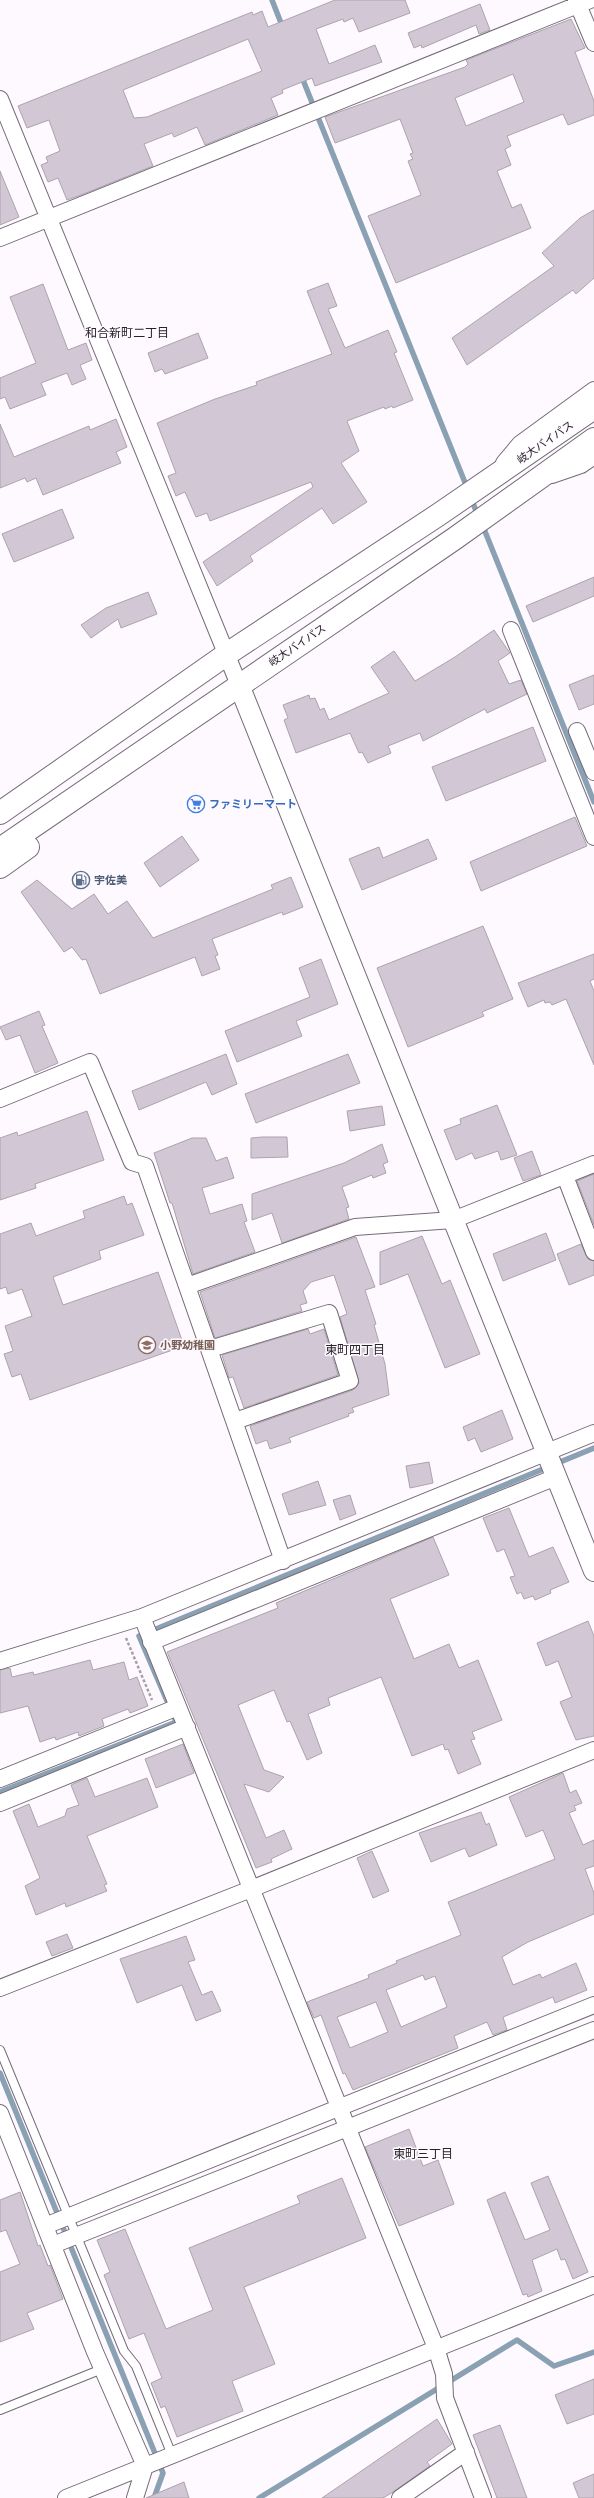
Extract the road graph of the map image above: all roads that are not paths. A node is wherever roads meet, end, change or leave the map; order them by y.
1 (582, 2) edge
2 (594, 42) edge
3 (0, 99) edge
4 (49, 218) junction
5 (0, 238) edge
6 (594, 390) edge
7 (594, 408) edge
8 (594, 440) edge
9 (594, 456) edge
10 (490, 480) junction
11 (535, 481) junction
12 (511, 630) dead end
13 (227, 654) junction
14 (239, 685) junction
15 (577, 731) dead end
16 (594, 772) edge
17 (0, 813) edge
18 (52, 814) junction
19 (594, 837) edge
20 (0, 849) edge
21 (0, 867) edge
22 (0, 1099) edge
23 (594, 1164) edge
24 (565, 1176) junction
25 (453, 1220) junction
26 (594, 1252) edge
27 (187, 1286) junction
28 (210, 1349) junction
29 (235, 1421) junction
30 (594, 1433) edge
31 (546, 1453) junction
32 (556, 1477) junction
33 (283, 1561) junction
34 (594, 1571) edge
35 (142, 1617) junction
36 (151, 1642) junction
37 (0, 1660) edge
38 (178, 1707) junction
39 (187, 1728) junction
40 (594, 1750) edge
41 (0, 1779) edge
42 (0, 1803) edge
43 (251, 1889) junction
44 (0, 1988) edge
45 (594, 2005) edge
46 (594, 2030) edge
47 (0, 2050) edge
48 (338, 2107) junction
49 (0, 2113) edge
50 (347, 2128) junction
51 (68, 2217) junction
52 (46, 2226) junction
53 (76, 2235) junction
54 (53, 2245) junction
55 (594, 2285) edge
56 (436, 2348) junction
57 (102, 2369) junction
58 (0, 2410) edge
59 (466, 2452) junction
60 (172, 2455) junction
61 (145, 2466) junction
62 (66, 2498) edge
63 (135, 2498) edge
64 (400, 2498) edge
65 (483, 2498) edge

1 - 2 street
1 - 4 street
3 - 4 street
4 - 5 street
4 - 13 street
6 - 10 street
7 - 10 highway, 岐大バイパス
8 - 11 highway, 岐大バイパス
9 - 11 street
10 - 13 highway, 岐大バイパス
11 - 14 highway, 岐大バイパス
12 - 19 street
13 - 14 street
13 - 17 highway, 岐大バイパス
14 - 18 highway, 岐大バイパス
14 - 25 street
15 - 16 street
18 - 20 highway, 岐大バイパス
18 - 21 highway
22 - 27 street
23 - 24 street
24 - 25 street
24 - 26 street
25 - 27 street
25 - 31 street
27 - 28 street
28 - 29 street
28 - 29 street
29 - 33 street
30 - 31 street
31 - 32 street
31 - 33 street
32 - 34 street
32 - 36 street
33 - 35 street
35 - 36 street
35 - 37 street
36 - 38 street
38 - 39 street
38 - 41 street
39 - 42 street
39 - 43 street
40 - 43 street
43 - 44 street
43 - 48 street
45 - 48 street
46 - 50 street
47 - 51 lane
48 - 50 street
48 - 51 street
49 - 52 street
50 - 53 street
50 - 56 street
51 - 52 street
51 - 53 lane
52 - 54 street
53 - 54 street
53 - 60 lane
54 - 57 street
55 - 56 street
56 - 59 street
56 - 60 street
57 - 58 lane
57 - 61 street
59 - 64 street
59 - 65 street
60 - 61 street
61 - 62 street
61 - 63 street

